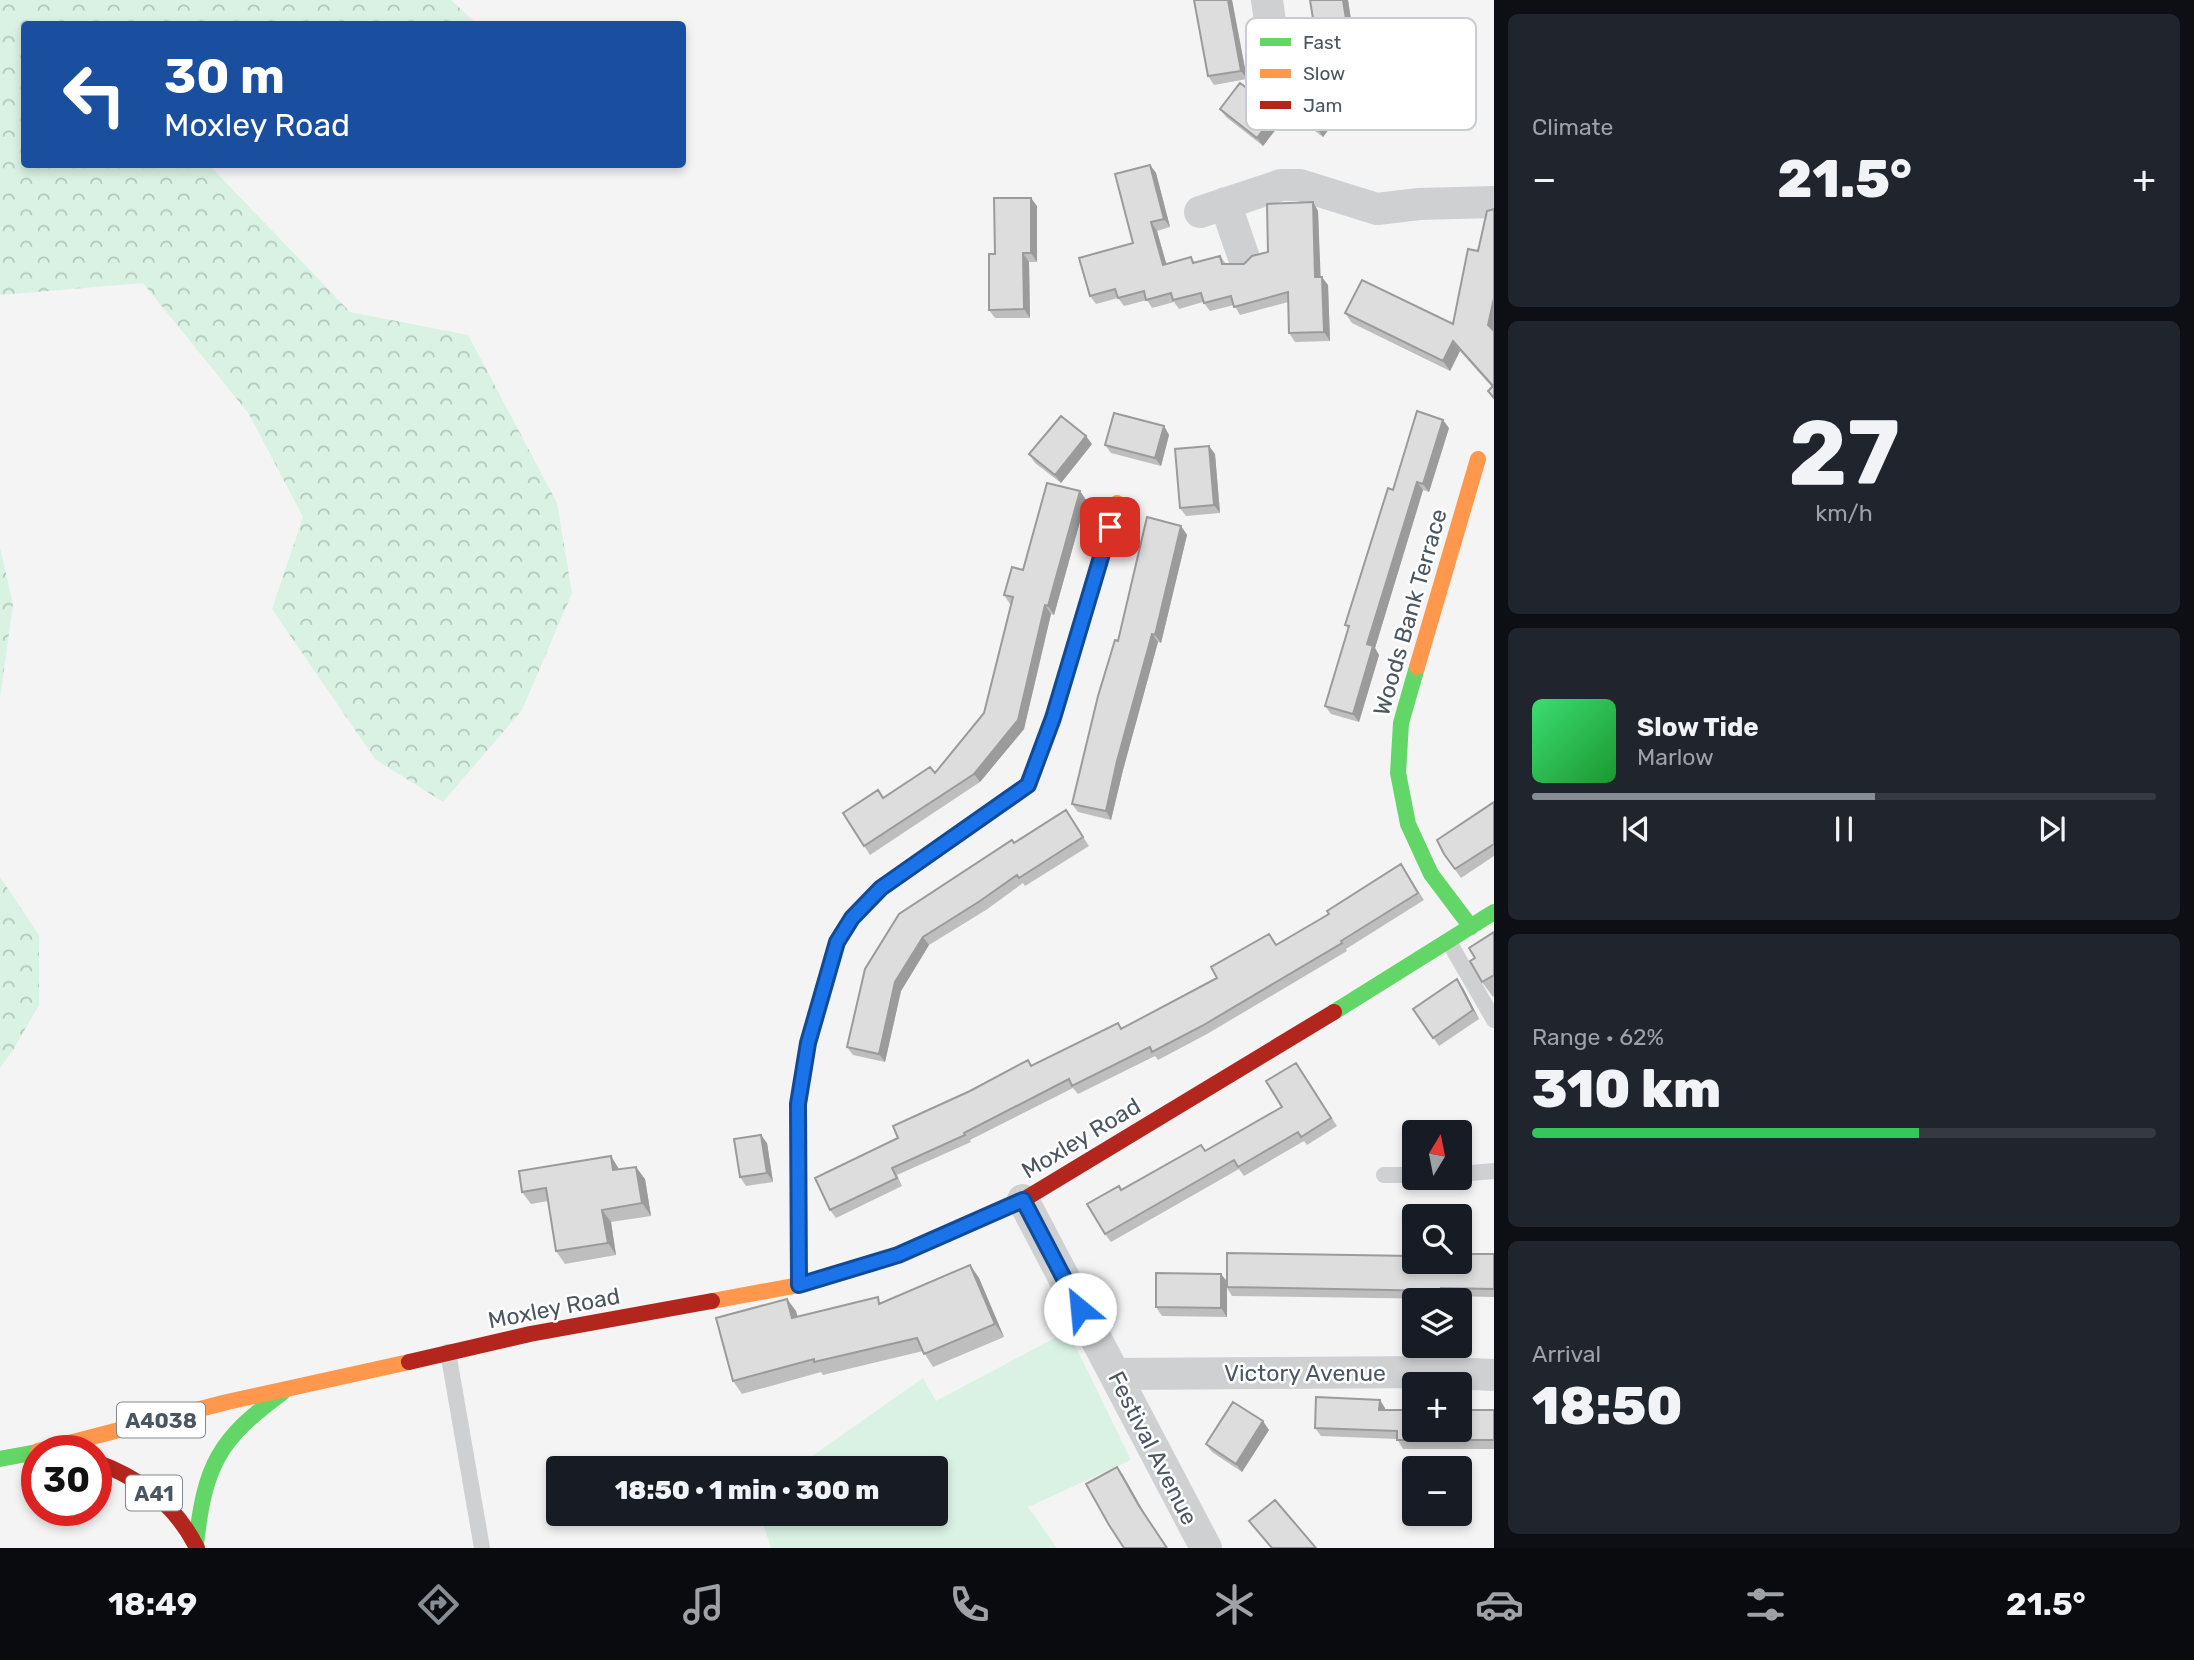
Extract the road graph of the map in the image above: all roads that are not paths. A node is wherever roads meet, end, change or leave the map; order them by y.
1 (1267, 0) edge
2 (1270, 18) edge
3 (1494, 202) edge
4 (1243, 255) dead end
5 (1478, 459) dead end
6 (1117, 503) dead end
7 (1494, 912) edge
8 (1471, 927) junction
9 (1449, 942) junction
10 (1494, 1020) edge
11 (1494, 1171) edge
12 (1472, 1173) edge
13 (1384, 1175) dead end
14 (1402, 1175) edge
15 (1023, 1200) junction
16 (799, 1285) junction
17 (448, 1352) junction
18 (1115, 1374) junction
19 (1494, 1375) edge
20 (283, 1391) junction
21 (99, 1435) edge
22 (21, 1454) edge
23 (0, 1459) edge
24 (112, 1467) edge
25 (196, 1546) edge
26 (482, 1548) edge
27 (1206, 1548) edge

1 - 2 street
3 - 4 street
5 - 8 main road, Woods Bank Terrace
6 - 16 main road
7 - 8 main road, Moxley Road / A4038
8 - 9 main road, Moxley Road / A4038
9 - 10 lane
9 - 15 main road, Moxley Road / A4038
11 - 12 lane
13 - 14 lane
15 - 16 main road, Moxley Road / A4038
15 - 18 street, Festival Avenue
16 - 17 main road, Moxley Road / A4038
17 - 20 main road, Moxley Road / A4038
17 - 26 lane
18 - 19 street, Victory Avenue
18 - 27 street, Festival Avenue
20 - 21 main road, Moxley Road / A4038
20 - 25 main road, Moxley Road / A4038
22 - 23 main road, Moxley Road
24 - 25 main road, A41

